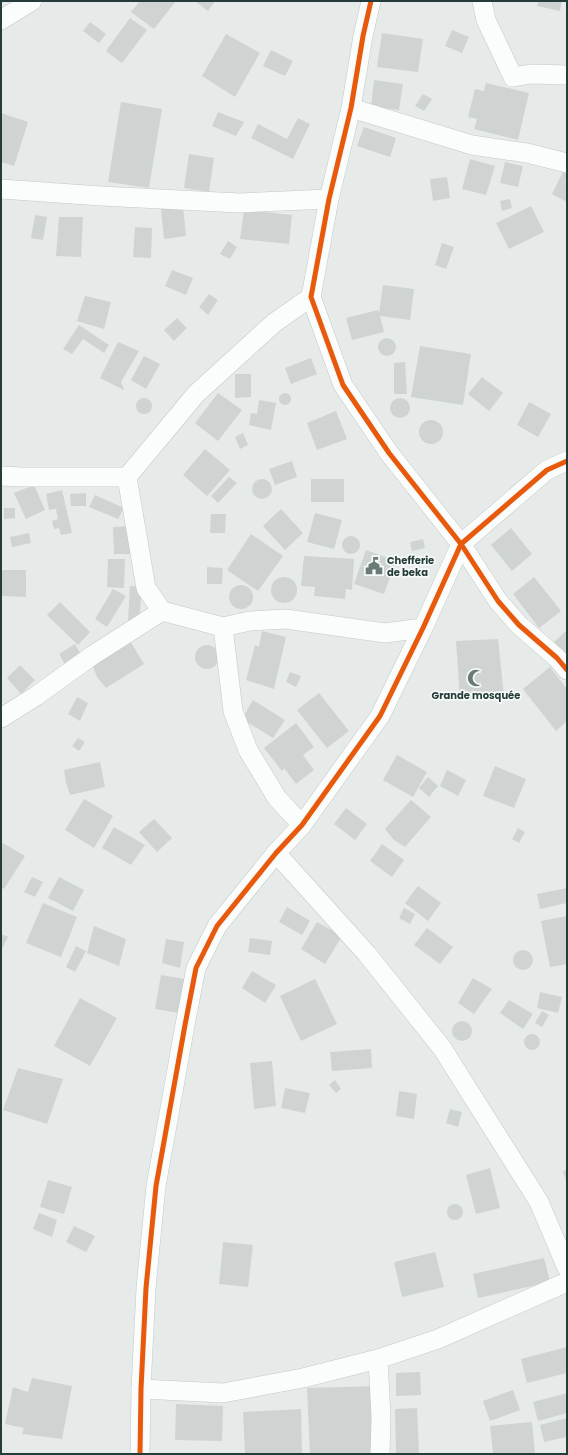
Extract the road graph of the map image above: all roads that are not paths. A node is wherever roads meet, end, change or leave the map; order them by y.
1 (32, 1) edge
2 (371, 1) edge
3 (482, 1) edge
4 (1, 20) edge
5 (567, 75) edge
6 (351, 108) junction
7 (567, 163) edge
8 (1, 189) edge
9 (329, 199) junction
10 (310, 297) junction
11 (567, 461) edge
12 (1, 476) edge
13 (127, 476) junction
14 (460, 544) junction
15 (162, 611) junction
16 (223, 627) junction
17 (422, 628) junction
18 (567, 670) edge
19 (1, 718) edge
20 (302, 825) junction
21 (276, 853) junction
22 (567, 1268) edge
23 (567, 1282) edge
24 (378, 1359) junction
25 (141, 1389) junction
26 (140, 1454) edge
27 (380, 1454) edge

1 - 4 street
2 - 6 street
3 - 5 street
6 - 7 street
6 - 9 street
8 - 9 street
9 - 10 street
10 - 13 street
10 - 14 street
11 - 14 street
12 - 13 street
13 - 15 street
14 - 17 street
14 - 18 street
15 - 16 street
15 - 19 street
16 - 17 street
16 - 20 street
17 - 20 street
20 - 21 street
21 - 22 street
21 - 25 street
23 - 24 street
24 - 25 street
24 - 27 street
25 - 26 street

